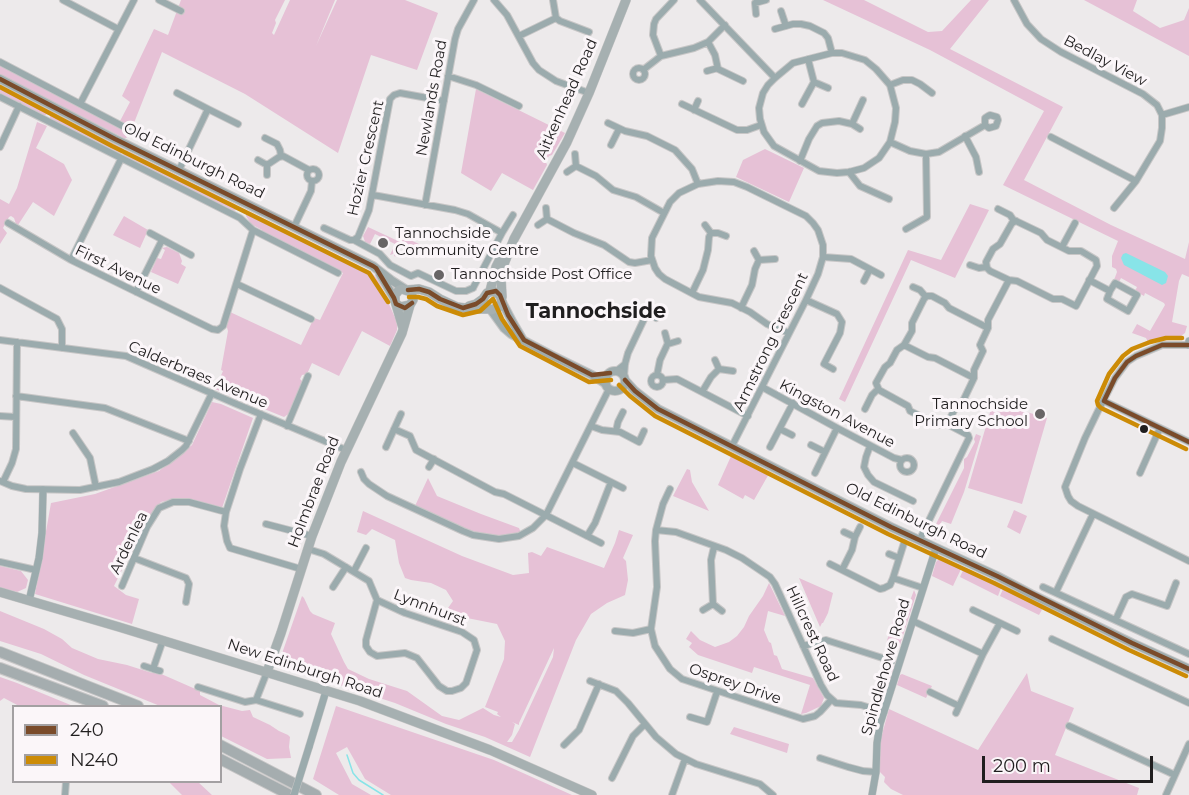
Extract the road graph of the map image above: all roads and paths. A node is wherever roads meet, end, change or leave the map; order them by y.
1 (63, 0) edge
2 (134, 0) edge
3 (159, 0) edge
4 (474, 0) edge
5 (494, 0) edge
6 (553, 0) edge
7 (626, 0) edge
8 (674, 0) edge
9 (702, 0) edge
10 (766, 0) edge
11 (1014, 0) edge
12 (752, 2) edge
13 (181, 11) dead end
14 (781, 11) dead end
15 (756, 14) dead end
16 (556, 18) junction
17 (725, 25) junction
18 (786, 26) junction
19 (118, 28) junction
20 (775, 29) dead end
21 (589, 32) dead end
22 (519, 36) junction
23 (708, 42) junction
24 (832, 53) junction
25 (661, 56) junction
26 (808, 59) junction
27 (0, 62) edge
28 (718, 68) junction
29 (643, 70) dead end
30 (707, 71) dead end
31 (448, 76) junction
32 (775, 78) junction
33 (0, 79) edge
34 (743, 81) dead end
35 (814, 82) junction
36 (890, 85) junction
37 (828, 88) dead end
38 (177, 93) dead end
39 (589, 93) junction
40 (932, 93) dead end
41 (0, 98) edge
42 (863, 100) dead end
43 (444, 101) junction
44 (698, 101) dead end
45 (80, 104) junction
46 (682, 104) dead end
47 (802, 104) dead end
48 (18, 106) junction
49 (519, 106) dead end
50 (1189, 106) edge
51 (208, 109) junction
52 (694, 110) junction
53 (1162, 115) junction
54 (608, 123) dead end
55 (238, 124) dead end
56 (852, 124) junction
57 (761, 125) junction
58 (985, 125) dead end
59 (128, 129) dead end
60 (619, 129) junction
61 (860, 129) dead end
62 (965, 136) junction
63 (1051, 137) dead end
64 (265, 138) dead end
65 (890, 142) junction
66 (611, 145) dead end
67 (0, 147) edge
68 (575, 154) dead end
69 (926, 154) junction
70 (281, 156) junction
71 (121, 159) junction
72 (258, 160) dead end
73 (800, 161) junction
74 (267, 165) junction
75 (576, 166) junction
76 (179, 170) junction
77 (309, 170) junction
78 (567, 172) dead end
79 (849, 172) junction
80 (979, 172) dead end
81 (267, 175) dead end
82 (1136, 181) junction
83 (312, 182) junction
84 (698, 184) junction
85 (373, 195) junction
86 (889, 199) dead end
87 (245, 202) junction
88 (425, 205) junction
89 (546, 208) dead end
90 (1114, 208) dead end
91 (998, 209) dead end
92 (664, 213) junction
93 (513, 215) dead end
94 (239, 217) junction
95 (547, 219) junction
96 (1014, 221) junction
97 (8, 223) dead end
98 (1075, 223) dead end
99 (538, 225) dead end
100 (705, 225) dead end
101 (294, 227) junction
102 (324, 228) dead end
103 (906, 229) dead end
104 (253, 230) junction
105 (150, 232) dead end
106 (335, 233) junction
107 (502, 233) junction
108 (711, 233) junction
109 (726, 236) dead end
110 (514, 239) junction
111 (162, 240) junction
112 (354, 240) junction
113 (329, 244) junction
114 (1062, 248) junction
115 (754, 251) dead end
116 (191, 255) dead end
117 (823, 257) junction
118 (775, 259) dead end
119 (71, 260) junction
120 (652, 260) junction
121 (759, 260) junction
122 (970, 265) dead end
123 (986, 267) junction
124 (376, 268) junction
125 (870, 269) junction
126 (338, 273) dead end
127 (881, 275) dead end
128 (1009, 280) junction
129 (1089, 280) junction
130 (864, 281) dead end
131 (237, 284) junction
132 (914, 287) dead end
133 (0, 288) edge
134 (473, 288) junction
135 (407, 289) junction
136 (1110, 291) junction
137 (136, 292) junction
138 (692, 293) junction
139 (486, 295) junction
140 (926, 297) junction
141 (440, 299) junction
142 (502, 299) junction
143 (806, 300) junction
144 (395, 301) junction
145 (411, 304) junction
146 (463, 308) junction
147 (741, 308) junction
148 (490, 309) junction
149 (638, 309) dead end
150 (647, 313) junction
151 (656, 318) dead end
152 (311, 319) dead end
153 (988, 328) junction
154 (403, 329) junction
155 (665, 333) dead end
156 (789, 333) junction
157 (0, 340) edge
158 (524, 340) junction
159 (678, 341) dead end
160 (17, 342) junction
161 (668, 343) junction
162 (1189, 344) edge
163 (904, 345) junction
164 (62, 348) junction
165 (716, 360) dead end
166 (625, 364) junction
167 (718, 369) junction
168 (833, 369) dead end
169 (733, 371) dead end
170 (613, 372) junction
171 (592, 375) junction
172 (308, 376) dead end
173 (624, 378) junction
174 (974, 378) junction
175 (608, 386) junction
176 (762, 387) junction
177 (620, 389) junction
178 (878, 389) junction
179 (635, 391) junction
180 (702, 392) junction
181 (212, 393) junction
182 (16, 396) junction
183 (1104, 401) junction
184 (793, 403) junction
185 (865, 409) dead end
186 (623, 412) dead end
187 (261, 414) junction
188 (401, 414) dead end
189 (0, 416) edge
190 (748, 416) junction
191 (16, 417) junction
192 (947, 424) junction
193 (287, 426) junction
194 (591, 426) junction
195 (837, 428) junction
196 (1160, 428) junction
197 (394, 429) junction
198 (780, 429) junction
199 (616, 431) junction
200 (644, 431) dead end
201 (73, 432) dead end
202 (792, 435) dead end
203 (189, 441) junction
204 (1189, 442) edge
205 (811, 445) dead end
206 (732, 446) junction
207 (870, 446) junction
208 (386, 447) dead end
209 (770, 447) dead end
210 (346, 450) junction
211 (825, 452) junction
212 (434, 459) junction
213 (902, 460) dead end
214 (573, 463) junction
215 (429, 467) dead end
216 (361, 472) dead end
217 (814, 473) dead end
218 (1140, 473) dead end
219 (1, 482) edge
220 (611, 482) junction
221 (96, 487) junction
222 (623, 488) dead end
223 (670, 489) dead end
224 (43, 490) junction
225 (913, 501) dead end
226 (226, 512) junction
227 (1093, 514) junction
228 (546, 515) junction
229 (266, 524) dead end
230 (860, 527) dead end
231 (656, 530) junction
232 (844, 532) dead end
233 (312, 536) junction
234 (587, 536) junction
235 (855, 537) junction
236 (920, 539) junction
237 (601, 543) dead end
238 (904, 543) dead end
239 (714, 547) junction
240 (366, 548) dead end
241 (936, 548) junction
242 (308, 549) junction
243 (889, 554) dead end
244 (134, 558) junction
245 (899, 558) junction
246 (1189, 561) edge
247 (0, 562) edge
248 (830, 564) dead end
249 (346, 567) junction
250 (301, 569) junction
251 (36, 570) junction
252 (842, 570) junction
253 (354, 572) junction
254 (893, 578) junction
255 (1176, 583) dead end
256 (122, 586) dead end
257 (1043, 586) dead end
258 (333, 587) dead end
259 (923, 588) junction
260 (0, 592) edge
261 (1056, 592) junction
262 (377, 600) junction
263 (29, 601) junction
264 (186, 602) dead end
265 (713, 604) junction
266 (704, 610) dead end
267 (973, 610) dead end
268 (722, 611) dead end
269 (1116, 619) junction
270 (913, 621) junction
271 (1000, 623) junction
272 (651, 629) junction
273 (615, 631) dead end
274 (1017, 631) dead end
275 (1052, 639) dead end
276 (163, 640) junction
277 (804, 646) junction
278 (0, 651) edge
279 (983, 654) junction
280 (1189, 654) edge
281 (892, 661) dead end
282 (144, 666) dead end
283 (0, 668) edge
284 (1189, 669) edge
285 (267, 672) junction
286 (590, 681) dead end
287 (599, 684) junction
288 (198, 687) dead end
289 (327, 691) junction
290 (717, 692) junction
291 (930, 692) dead end
292 (256, 700) junction
293 (831, 700) junction
294 (1189, 703) edge
295 (100, 705) edge
296 (135, 705) edge
297 (960, 706) junction
298 (884, 712) junction
299 (956, 713) dead end
300 (300, 714) dead end
301 (690, 717) dead end
302 (645, 724) junction
303 (1069, 726) dead end
304 (566, 730) dead end
305 (573, 737) junction
306 (1189, 744) edge
307 (564, 745) dead end
308 (222, 746) edge
309 (820, 758) dead end
310 (685, 759) junction
311 (222, 760) edge
312 (876, 772) junction
313 (1175, 776) junction
314 (612, 778) dead end
315 (292, 795) edge
316 (316, 795) edge
317 (592, 795) edge
318 (672, 795) edge
319 (773, 795) edge
320 (872, 795) edge
321 (1166, 795) edge

1 - 19 street
2 - 19 street
3 - 13 street
4 - 31 street, Newlands Road
5 - 22 street
6 - 16 street
7 - 39 main road, Aitkenhead Road
8 - 25 street
9 - 17 street
10 - 12 street
11 - 53 street, Bedlay View
12 - 15 street
14 - 18 street
16 - 21 street
16 - 22 street
17 - 23 street
17 - 32 street
18 - 20 street
18 - 24 street
19 - 45 street
22 - 39 street
23 - 25 street
23 - 28 street
24 - 26 street
24 - 36 street
25 - 29 street
26 - 32 street
26 - 35 street
27 - 45 street, Old Edinburgh Road
28 - 30 street
28 - 34 street
31 - 43 street, Newlands Road
31 - 49 street
32 - 57 street
33 - 76 main road, Old Edinburgh Road
35 - 37 street
35 - 47 street
36 - 40 street
36 - 65 street
38 - 51 street
39 - 110 main road, Aitkenhead Road
41 - 48 street
42 - 56 street
43 - 85 street, Hozier Crescent
43 - 88 street, Newlands Road
44 - 52 street
45 - 59 street, Old Edinburgh Road
46 - 52 street
48 - 67 street
48 - 71 street
50 - 53 street
51 - 55 street
51 - 76 street
52 - 57 street
53 - 82 street
54 - 60 street
56 - 61 street
56 - 73 street
57 - 73 street
58 - 62 street
60 - 66 street
60 - 84 street
62 - 69 street
62 - 80 street
63 - 82 street
64 - 70 street
65 - 69 street
65 - 79 street
68 - 75 street
69 - 103 street
70 - 74 street
70 - 77 street
71 - 94 street
71 - 119 street
72 - 74 street
73 - 79 street
74 - 81 street
75 - 78 street
75 - 92 street
76 - 87 main road, Old Edinburgh Road
77 - 83 street
77 - 83 street
79 - 86 street
82 - 90 street
83 - 101 street
84 - 92 street
84 - 117 street, Armstrong Crescent
85 - 88 street
85 - 112 street, Hozier Crescent
87 - 94 street
87 - 101 main road, Old Edinburgh Road
88 - 107 street
89 - 95 street
91 - 96 street
92 - 120 street
93 - 107 street
94 - 104 street
95 - 99 street
95 - 120 street
96 - 114 street
96 - 123 street
97 - 119 street, First Avenue
98 - 114 street
100 - 108 street
101 - 113 main road, Old Edinburgh Road
102 - 106 street
104 - 126 street
104 - 131 street
105 - 111 street
106 - 112 street
106 - 113 street
107 - 134 street
108 - 109 street
108 - 138 street
110 - 139 main road, Aitkenhead Road
110 - 142 main road, Aitkenhead Road
111 - 116 street
111 - 137 street
112 - 134 street
113 - 124 main road, Old Edinburgh Road
114 - 129 street
115 - 121 street
117 - 125 street
117 - 143 street, Armstrong Crescent
118 - 121 street
119 - 137 street, First Avenue
120 - 138 street
121 - 147 street
122 - 123 street
123 - 128 street
124 - 135 main road, Old Edinburgh Road
124 - 144 main road
125 - 127 street
125 - 130 street
128 - 129 street
128 - 153 street
129 - 136 street
131 - 137 street, First Avenue
131 - 152 street
132 - 140 street
133 - 164 street
134 - 139 street
135 - 141 main road, Old Edinburgh Road
135 - 144 main road
135 - 145 main road
136 - 136 street
138 - 147 street
139 - 142 main road
139 - 146 main road
139 - 148 main road
140 - 153 street
140 - 163 street
141 - 145 main road, Old Edinburgh Road
141 - 146 main road, Old Edinburgh Road
142 - 148 main road
142 - 158 main road
143 - 156 street, Armstrong Crescent
143 - 168 street
144 - 145 main road
144 - 154 main road
145 - 154 main road, Holmbrae Road
146 - 148 main road, Old Edinburgh Road
147 - 156 street
148 - 158 main road
149 - 150 street
150 - 151 street
150 - 166 street
153 - 174 street
154 - 210 main road, Holmbrae Road
155 - 161 street
156 - 176 street, Armstrong Crescent
157 - 160 street, Calderbraes Avenue
158 - 171 main road
159 - 161 street
160 - 164 street, Calderbraes Avenue
160 - 182 street
161 - 180 street
162 - 183 street
163 - 174 street
163 - 178 street
164 - 181 street, Calderbraes Avenue
165 - 167 street
166 - 170 street
166 - 173 street
167 - 169 street
167 - 180 street
170 - 171 main road
170 - 173 main road, Old Edinburgh Road
170 - 175 main road
171 - 175 main road
172 - 193 street
173 - 177 main road
173 - 179 main road, Old Edinburgh Road
174 - 192 street
175 - 177 main road
175 - 194 street
176 - 184 street, Kingston Avenue
176 - 190 street, Armstrong Crescent
177 - 179 main road
178 - 185 street
178 - 192 street
179 - 206 main road, Old Edinburgh Road
180 - 190 street
181 - 187 street, Calderbraes Avenue
181 - 203 street
182 - 191 street
182 - 203 street
183 - 196 street
183 - 227 street
184 - 195 street, Kingston Avenue
184 - 198 street
186 - 199 street
187 - 193 street, Calderbraes Avenue
187 - 226 street
188 - 197 street
189 - 191 street
190 - 206 street, Armstrong Crescent
191 - 219 street
192 - 236 street
193 - 210 street, Calderbraes Avenue
194 - 199 street
194 - 214 street
195 - 207 street, Kingston Avenue
195 - 211 street
196 - 204 street
196 - 218 street
197 - 208 street
197 - 212 street
198 - 202 street
198 - 209 street
199 - 200 street
201 - 221 street
203 - 221 street
205 - 211 street
206 - 236 main road, Old Edinburgh Road
207 - 213 street, Kingston Avenue
207 - 225 street
210 - 233 main road, Holmbrae Road
211 - 217 street
212 - 215 street
212 - 228 street
214 - 220 street
214 - 228 street
216 - 228 street
219 - 224 street
220 - 222 street
220 - 234 street
221 - 224 street
223 - 231 street
224 - 251 street
226 - 244 street, Ardenlea
226 - 250 street
227 - 246 street
227 - 261 street
228 - 234 street
229 - 233 street
230 - 235 street
231 - 239 street, Hillcrest Road
231 - 272 street
232 - 235 street
233 - 242 main road, Holmbrae Road
234 - 237 street
235 - 252 street
236 - 241 main road, Old Edinburgh Road
238 - 245 street
239 - 265 street
239 - 277 street, Hillcrest Road
240 - 253 street
241 - 259 street, Spindlehowe Road
241 - 284 main road, Old Edinburgh Road
242 - 249 street, Lynnhurst
242 - 250 main road, Holmbrae Road
243 - 245 street
244 - 256 street, Ardenlea
244 - 264 street
245 - 254 street
247 - 251 street
248 - 252 street
249 - 253 street, Lynnhurst
249 - 258 street
250 - 285 main road, Holmbrae Road
251 - 263 street
252 - 254 street
253 - 262 street, Lynnhurst
254 - 259 street
255 - 269 street
257 - 261 street
259 - 270 street, Spindlehowe Road
260 - 263 main road, New Edinburgh Road
261 - 269 street
262 - 262 street, Lynnhurst
263 - 276 main road, New Edinburgh Road
265 - 266 street
265 - 268 street
267 - 271 street
269 - 280 street
270 - 279 street
270 - 298 street, Spindlehowe Road
271 - 274 street
271 - 279 street
272 - 273 street
272 - 290 street, Osprey Drive
275 - 294 street
276 - 282 street
276 - 285 main road, New Edinburgh Road
277 - 281 street
277 - 293 street, Hillcrest Road
278 - 296 highway
279 - 297 street
283 - 295 highway
285 - 289 main road, New Edinburgh Road
285 - 292 street
286 - 287 street
287 - 302 street
287 - 305 street
288 - 292 street
289 - 315 street, bridge
289 - 317 main road, New Edinburgh Road
290 - 293 street, Osprey Drive
290 - 301 street
291 - 297 street
292 - 300 street
293 - 298 street, Hillcrest Road
297 - 299 street
298 - 312 street, Spindlehowe Road
302 - 310 street
302 - 314 street
303 - 313 street
304 - 305 street
305 - 307 street
306 - 313 street
308 - 316 highway
309 - 312 street
310 - 318 street
310 - 319 street
311 - 315 highway
312 - 320 street, Spindlehowe Road
313 - 321 street

